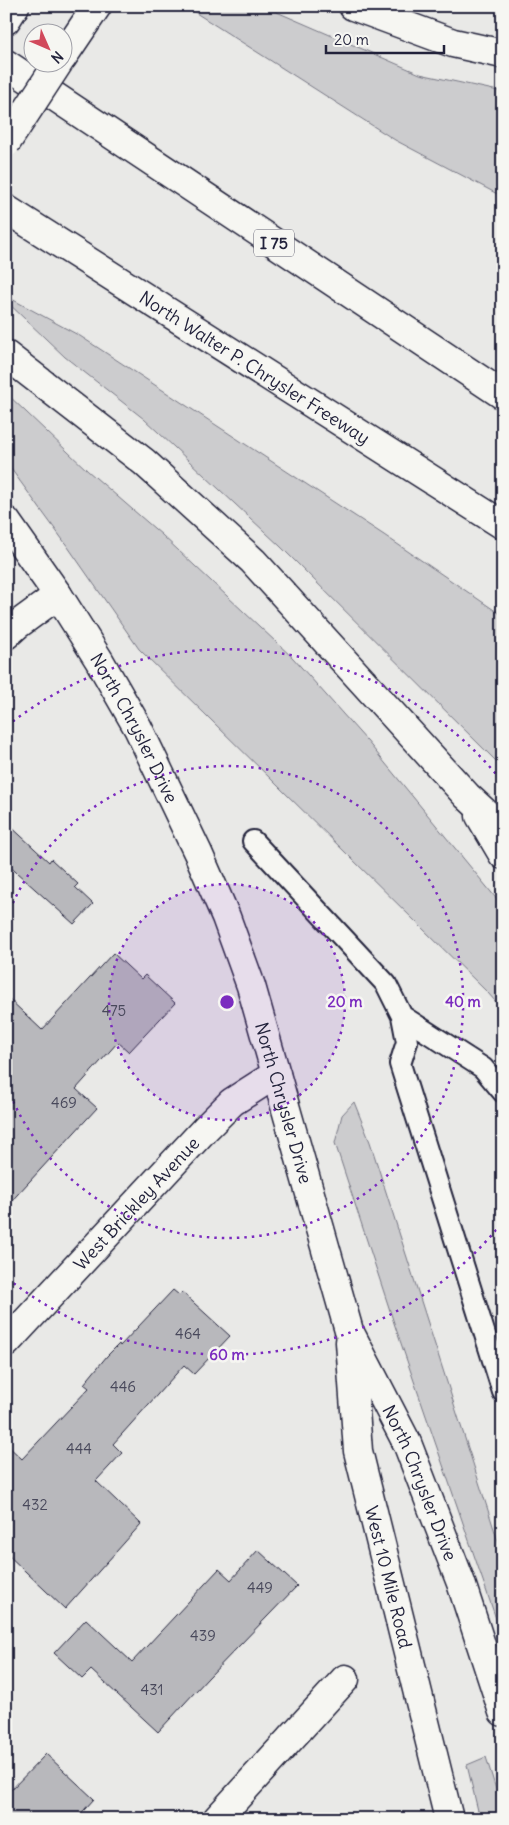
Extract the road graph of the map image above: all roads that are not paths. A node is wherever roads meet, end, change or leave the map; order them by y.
1 (15, 6) edge
2 (97, 6) edge
3 (353, 6) edge
4 (6, 20) edge
5 (72, 43) edge
6 (503, 54) edge
7 (6, 64) edge
8 (52, 72) edge
9 (6, 143) edge
10 (6, 209) edge
11 (6, 354) edge
12 (503, 395) edge
13 (6, 521) edge
14 (503, 525) edge
15 (58, 595) junction
16 (6, 636) edge
17 (467, 796) junction
18 (503, 829) edge
19 (252, 841) dead end
20 (503, 855) edge
21 (402, 1016) junction
22 (276, 1074) junction
23 (503, 1092) edge
24 (349, 1330) junction
25 (6, 1343) edge
26 (503, 1392) edge
27 (345, 1679) dead end
28 (503, 1712) edge
29 (217, 1819) edge
30 (449, 1819) edge

1 - 4 main road
2 - 5 main road
3 - 6 main road
7 - 12 main road, I 75
8 - 9 main road, bridge
10 - 14 main road, North Walter P. Chrysler Freeway
11 - 17 main road
13 - 15 main road, North Chrysler Drive
15 - 16 main road
15 - 22 main road, North Chrysler Drive
17 - 18 main road
17 - 20 main road
19 - 21 lane
21 - 23 lane
21 - 26 lane
22 - 24 main road, North Chrysler Drive
22 - 25 main road, West Brickley Avenue
24 - 28 main road, North Chrysler Drive
24 - 30 main road, West 10 Mile Road
27 - 29 main road

